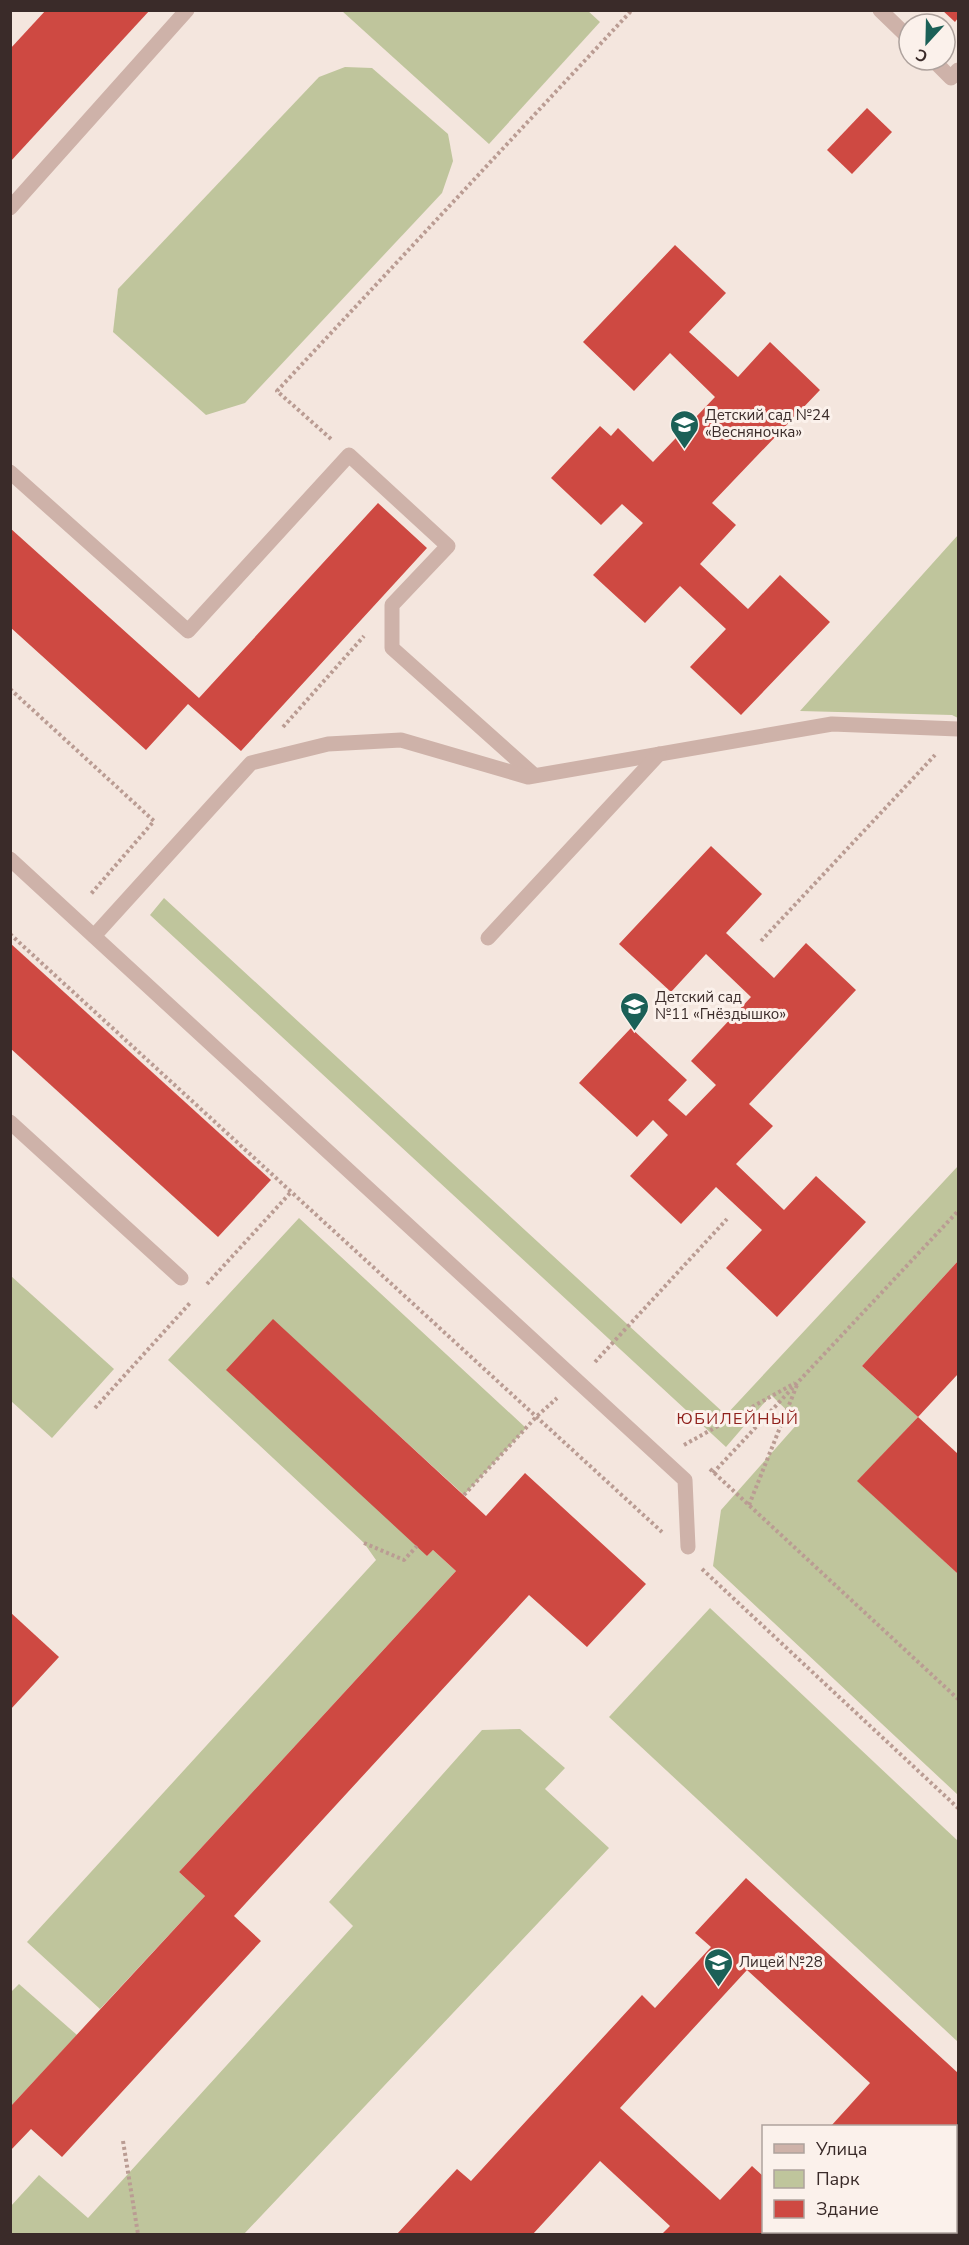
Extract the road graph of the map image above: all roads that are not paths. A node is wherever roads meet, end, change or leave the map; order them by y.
1 (187, 10) edge
2 (880, 10) edge
3 (897, 26) edge
4 (945, 72) edge
5 (956, 72) edge
6 (10, 208) edge
7 (10, 472) edge
8 (958, 729) edge
9 (658, 754) junction
10 (534, 775) junction
11 (10, 859) edge
12 (94, 936) junction
13 (488, 938) dead end
14 (10, 1122) edge
15 (181, 1278) dead end
16 (688, 1547) dead end

1 - 6 street
2 - 3 street
4 - 5 street
7 - 10 street
8 - 9 street
9 - 10 street
9 - 13 street
10 - 12 street
11 - 12 street
12 - 16 street
14 - 15 street

